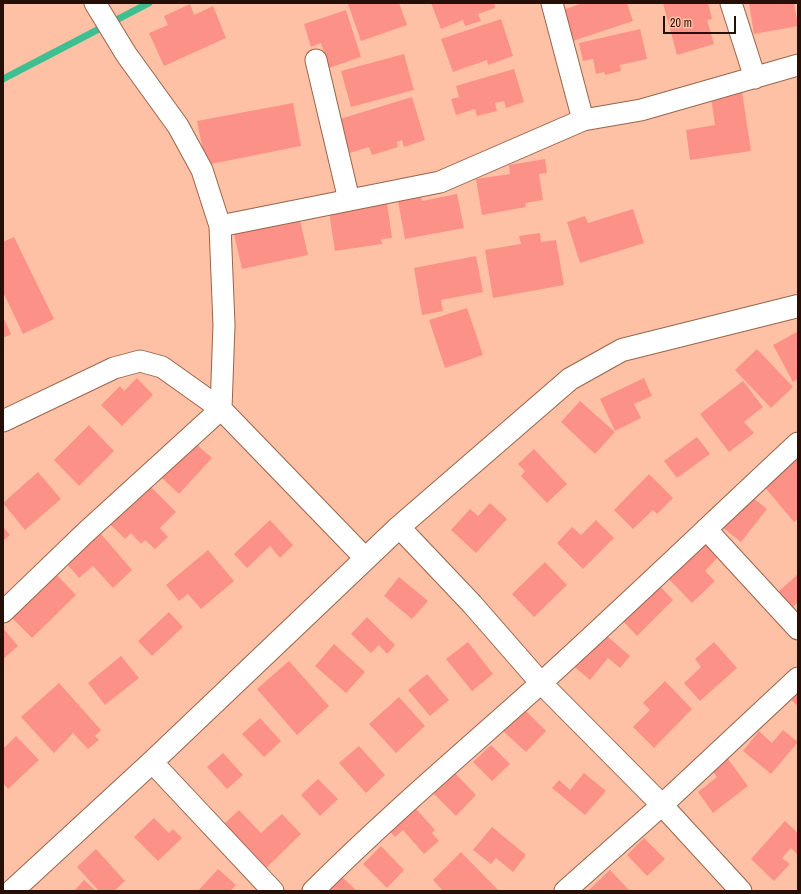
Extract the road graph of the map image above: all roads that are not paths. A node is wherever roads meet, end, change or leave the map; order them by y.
1 (552, 3) edge
2 (731, 3) edge
3 (97, 7) edge
4 (316, 60) dead end
5 (798, 65) edge
6 (755, 78) junction
7 (583, 120) junction
8 (349, 200) junction
9 (220, 226) junction
10 (798, 306) edge
11 (221, 409) junction
12 (3, 421) edge
13 (798, 443) edge
14 (399, 527) junction
15 (706, 529) junction
16 (366, 558) junction
17 (3, 612) edge
18 (798, 629) edge
19 (798, 678) edge
20 (541, 683) junction
21 (152, 762) junction
22 (662, 805) junction
23 (19, 889) edge
24 (273, 891) edge
25 (313, 891) edge
26 (565, 891) edge
27 (741, 891) edge

1 - 7 street
2 - 6 street
3 - 9 street
4 - 8 street
5 - 6 street
6 - 7 street
7 - 8 street
8 - 9 street
9 - 11 street
10 - 14 street
11 - 12 street
11 - 16 street
11 - 17 street
13 - 15 street
14 - 16 street
14 - 20 street
15 - 18 street
15 - 20 street
16 - 21 street
19 - 22 street
20 - 22 street
20 - 25 street
21 - 23 street
21 - 24 street
22 - 26 street
22 - 27 street

